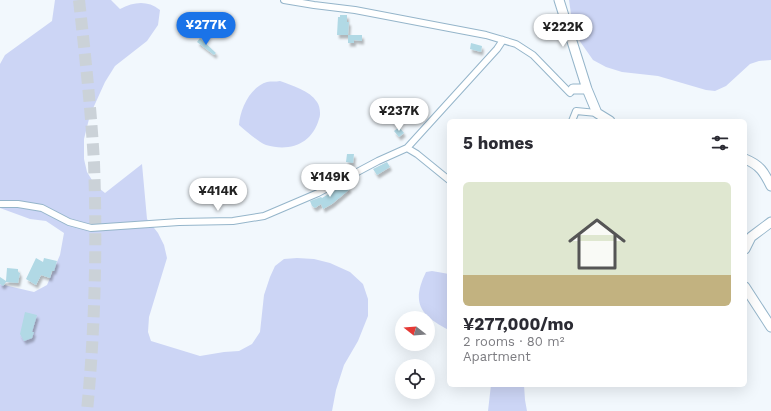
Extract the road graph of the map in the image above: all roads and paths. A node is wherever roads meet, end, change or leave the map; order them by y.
1 (284, 0) edge
2 (329, 0) edge
3 (559, 0) edge
4 (328, 7) junction
5 (503, 40) junction
6 (573, 89) joint
7 (587, 89) junction
8 (597, 113) junction
9 (573, 119) edge
10 (607, 119) edge
11 (407, 148) junction
12 (747, 160) edge
13 (447, 178) edge
14 (771, 186) edge
15 (0, 204) edge
16 (771, 222) edge
17 (747, 246) edge
18 (747, 290) edge
19 (771, 327) edge

1 - 4 street
2 - 4 street
3 - 7 main road
4 - 5 street
5 - 6 street
5 - 11 street
6 - 7 main road
7 - 8 main road
8 - 9 street
8 - 10 main road
11 - 13 street
11 - 15 street
12 - 14 main road
16 - 17 main road
18 - 19 main road

